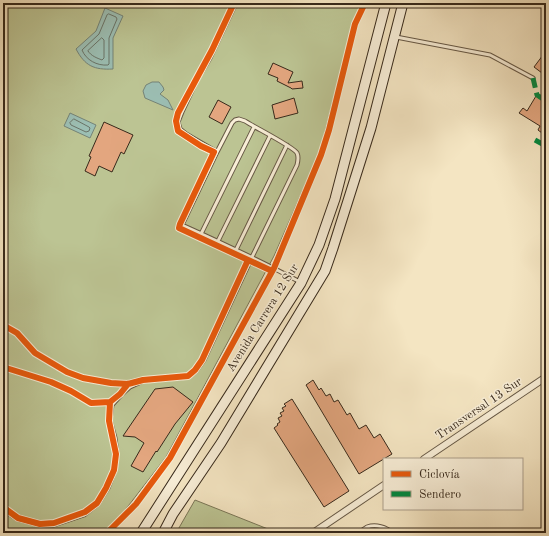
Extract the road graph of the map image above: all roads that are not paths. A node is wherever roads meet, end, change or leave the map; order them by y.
1 (236, 3) edge
2 (386, 3) edge
3 (403, 3) edge
4 (395, 36) junction
5 (533, 78) dead end
6 (254, 126) junction
7 (270, 136) junction
8 (287, 145) junction
9 (217, 152) junction
10 (201, 234) junction
11 (218, 241) junction
12 (236, 250) junction
13 (252, 257) junction
14 (301, 283) junction
15 (546, 377) edge
16 (425, 458) edge
17 (383, 486) edge
18 (3, 510) edge
19 (142, 533) edge
20 (163, 533) edge
21 (313, 533) edge
22 (358, 533) edge
23 (393, 533) edge

1 - 9 lane
2 - 14 street, Avenida Carrera 12 Sur
3 - 4 street
4 - 5 lane
4 - 20 street
6 - 7 lane
6 - 9 lane
6 - 10 lane
7 - 8 lane
7 - 11 lane
8 - 12 lane
8 - 13 lane
9 - 10 lane
10 - 11 lane
11 - 12 lane
12 - 13 lane
13 - 14 lane
13 - 18 lane
14 - 19 street, Avenida Carrera 12 Sur
15 - 16 street, Transversal 13 Sur
17 - 21 street
22 - 23 lane

